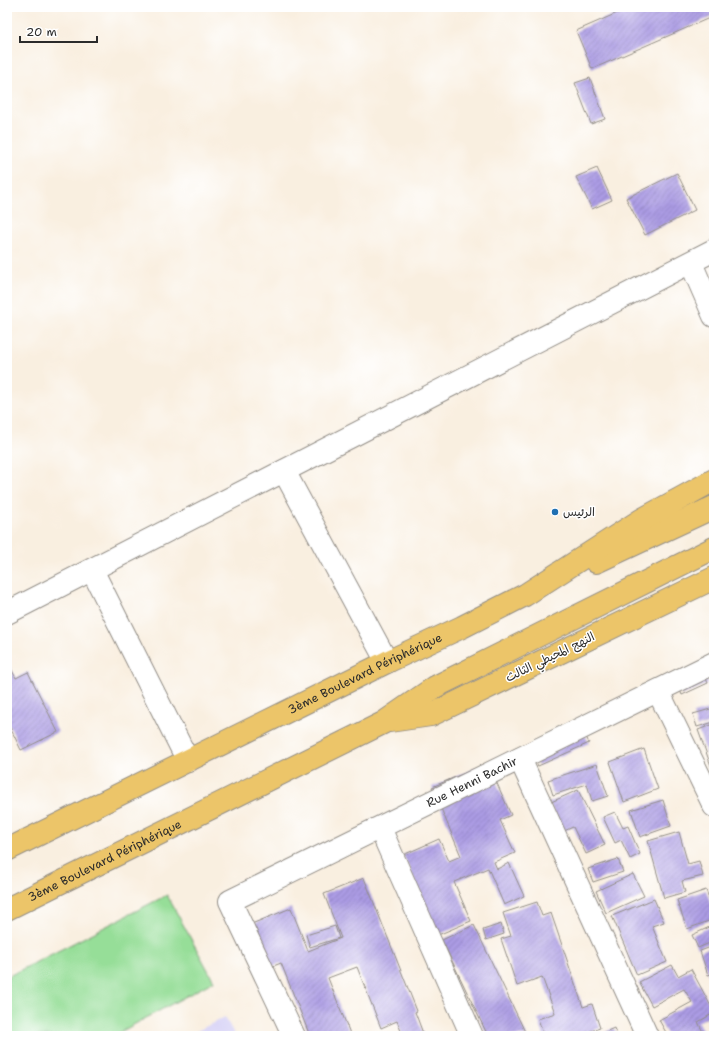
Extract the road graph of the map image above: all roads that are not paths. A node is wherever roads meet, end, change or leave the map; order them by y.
1 (714, 250) edge
2 (691, 262) junction
3 (714, 316) edge
4 (284, 471) junction
5 (714, 480) edge
6 (714, 507) edge
7 (714, 548) edge
8 (92, 570) junction
9 (714, 578) edge
10 (524, 595) junction
11 (7, 613) edge
12 (387, 662) junction
13 (714, 663) edge
14 (658, 691) junction
15 (383, 723) junction
16 (520, 759) junction
17 (188, 761) junction
18 (714, 806) edge
19 (380, 828) junction
20 (7, 850) edge
21 (7, 909) edge
22 (294, 1036) edge
23 (472, 1036) edge
24 (647, 1036) edge

1 - 2 street
2 - 3 street
2 - 4 street
4 - 8 street
4 - 12 street
5 - 10 highway, 3ème Boulevard Périphérique
6 - 10 highway
7 - 15 highway, 3ème Boulevard Périphérique
8 - 11 street
8 - 17 street
9 - 15 highway, النهج المحيطي الثالث
10 - 12 highway, 3ème Boulevard Périphérique
12 - 17 highway, 3ème Boulevard Périphérique
13 - 14 street, Rue Henni Bachir
14 - 16 street, Rue Henni Bachir
14 - 18 street
15 - 21 highway, 3ème Boulevard Périphérique
16 - 19 street, Rue Henni Bachir
16 - 24 street
17 - 20 highway, 3ème Boulevard Périphérique
19 - 22 street, Rue Henni Bachir
19 - 23 street

